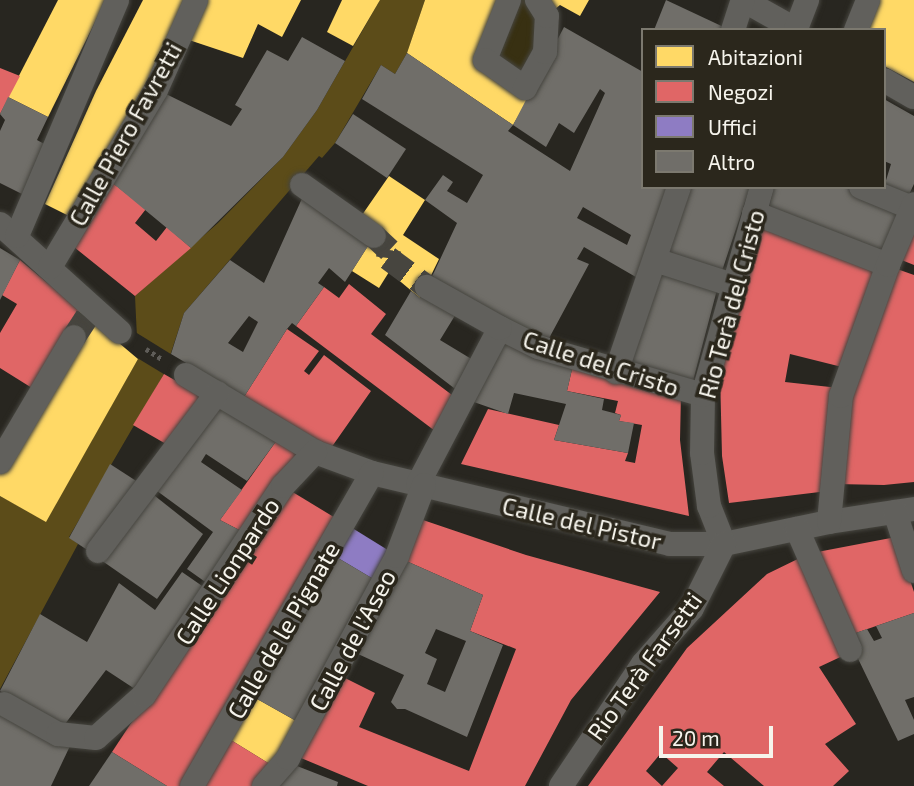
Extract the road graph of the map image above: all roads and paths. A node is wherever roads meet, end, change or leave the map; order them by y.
1 (117, 0) edge
2 (196, 0) edge
3 (509, 0) edge
4 (537, 0) edge
5 (743, 0) edge
6 (807, 0) edge
7 (867, 3) edge
8 (734, 28) edge
9 (794, 28) edge
10 (796, 28) edge
11 (857, 28) edge
12 (886, 81) edge
13 (914, 97) edge
14 (302, 185) dead end
15 (678, 189) edge
16 (761, 189) edge
17 (866, 189) edge
18 (913, 206) edge
19 (754, 213) junction
20 (8, 230) edge
21 (374, 236) tunnel mouth
22 (655, 260) junction
23 (888, 265) junction
24 (50, 267) junction
25 (733, 285) junction
26 (427, 287) tunnel mouth
27 (85, 320) junction
28 (500, 328) junction
29 (120, 332) dead end
30 (147, 350) dead end
31 (157, 356) dead end
32 (616, 372) junction
33 (186, 375) dead end
34 (217, 393) junction
35 (703, 395) junction
36 (314, 451) junction
37 (0, 462) edge
38 (372, 473) junction
39 (428, 486) junction
40 (904, 510) edge
41 (829, 522) junction
42 (797, 529) junction
43 (724, 544) junction
44 (98, 551) dead end
45 (914, 570) edge
46 (850, 650) dead end
47 (4, 704) dead end
48 (192, 786) edge
49 (264, 786) edge
50 (561, 786) edge

1 - 20 street
2 - 24 street, Calle Piero Favretti
3 - 4 street
5 - 8 street
5 - 9 street
6 - 10 street
7 - 11 street
12 - 13 street
14 - 21 street
15 - 22 street
16 - 19 street, Rio Terà del Cristo
17 - 18 street
18 - 23 street
19 - 23 street
19 - 25 street, Rio Terà del Cristo
20 - 24 street
22 - 25 street
22 - 32 street
23 - 41 street
24 - 27 street
25 - 35 street, Rio Terà del Cristo
26 - 28 street, Calle del Cristo
27 - 29 street
27 - 37 street
28 - 32 street, Calle del Cristo
28 - 39 street, Calle de l'Aseo
30 - 31 path
32 - 35 street, Calle del Cristo
33 - 34 street, Calle del Pistor
34 - 36 street, Calle del Pistor
34 - 44 street
35 - 43 street, Rio Terà del Cristo
36 - 38 street, Calle del Pistor
36 - 47 street, Calle Lionpardo
38 - 39 street, Calle del Pistor
38 - 48 street, Calle de le Pignate
39 - 43 street, Calle del Pistor
39 - 49 street, Calle de l'Aseo
40 - 41 street, Calle del Pistor
40 - 45 street
41 - 42 street, Calle del Pistor
42 - 43 street, Calle del Pistor
42 - 46 street
43 - 50 street, Rio Terà Farsetti

